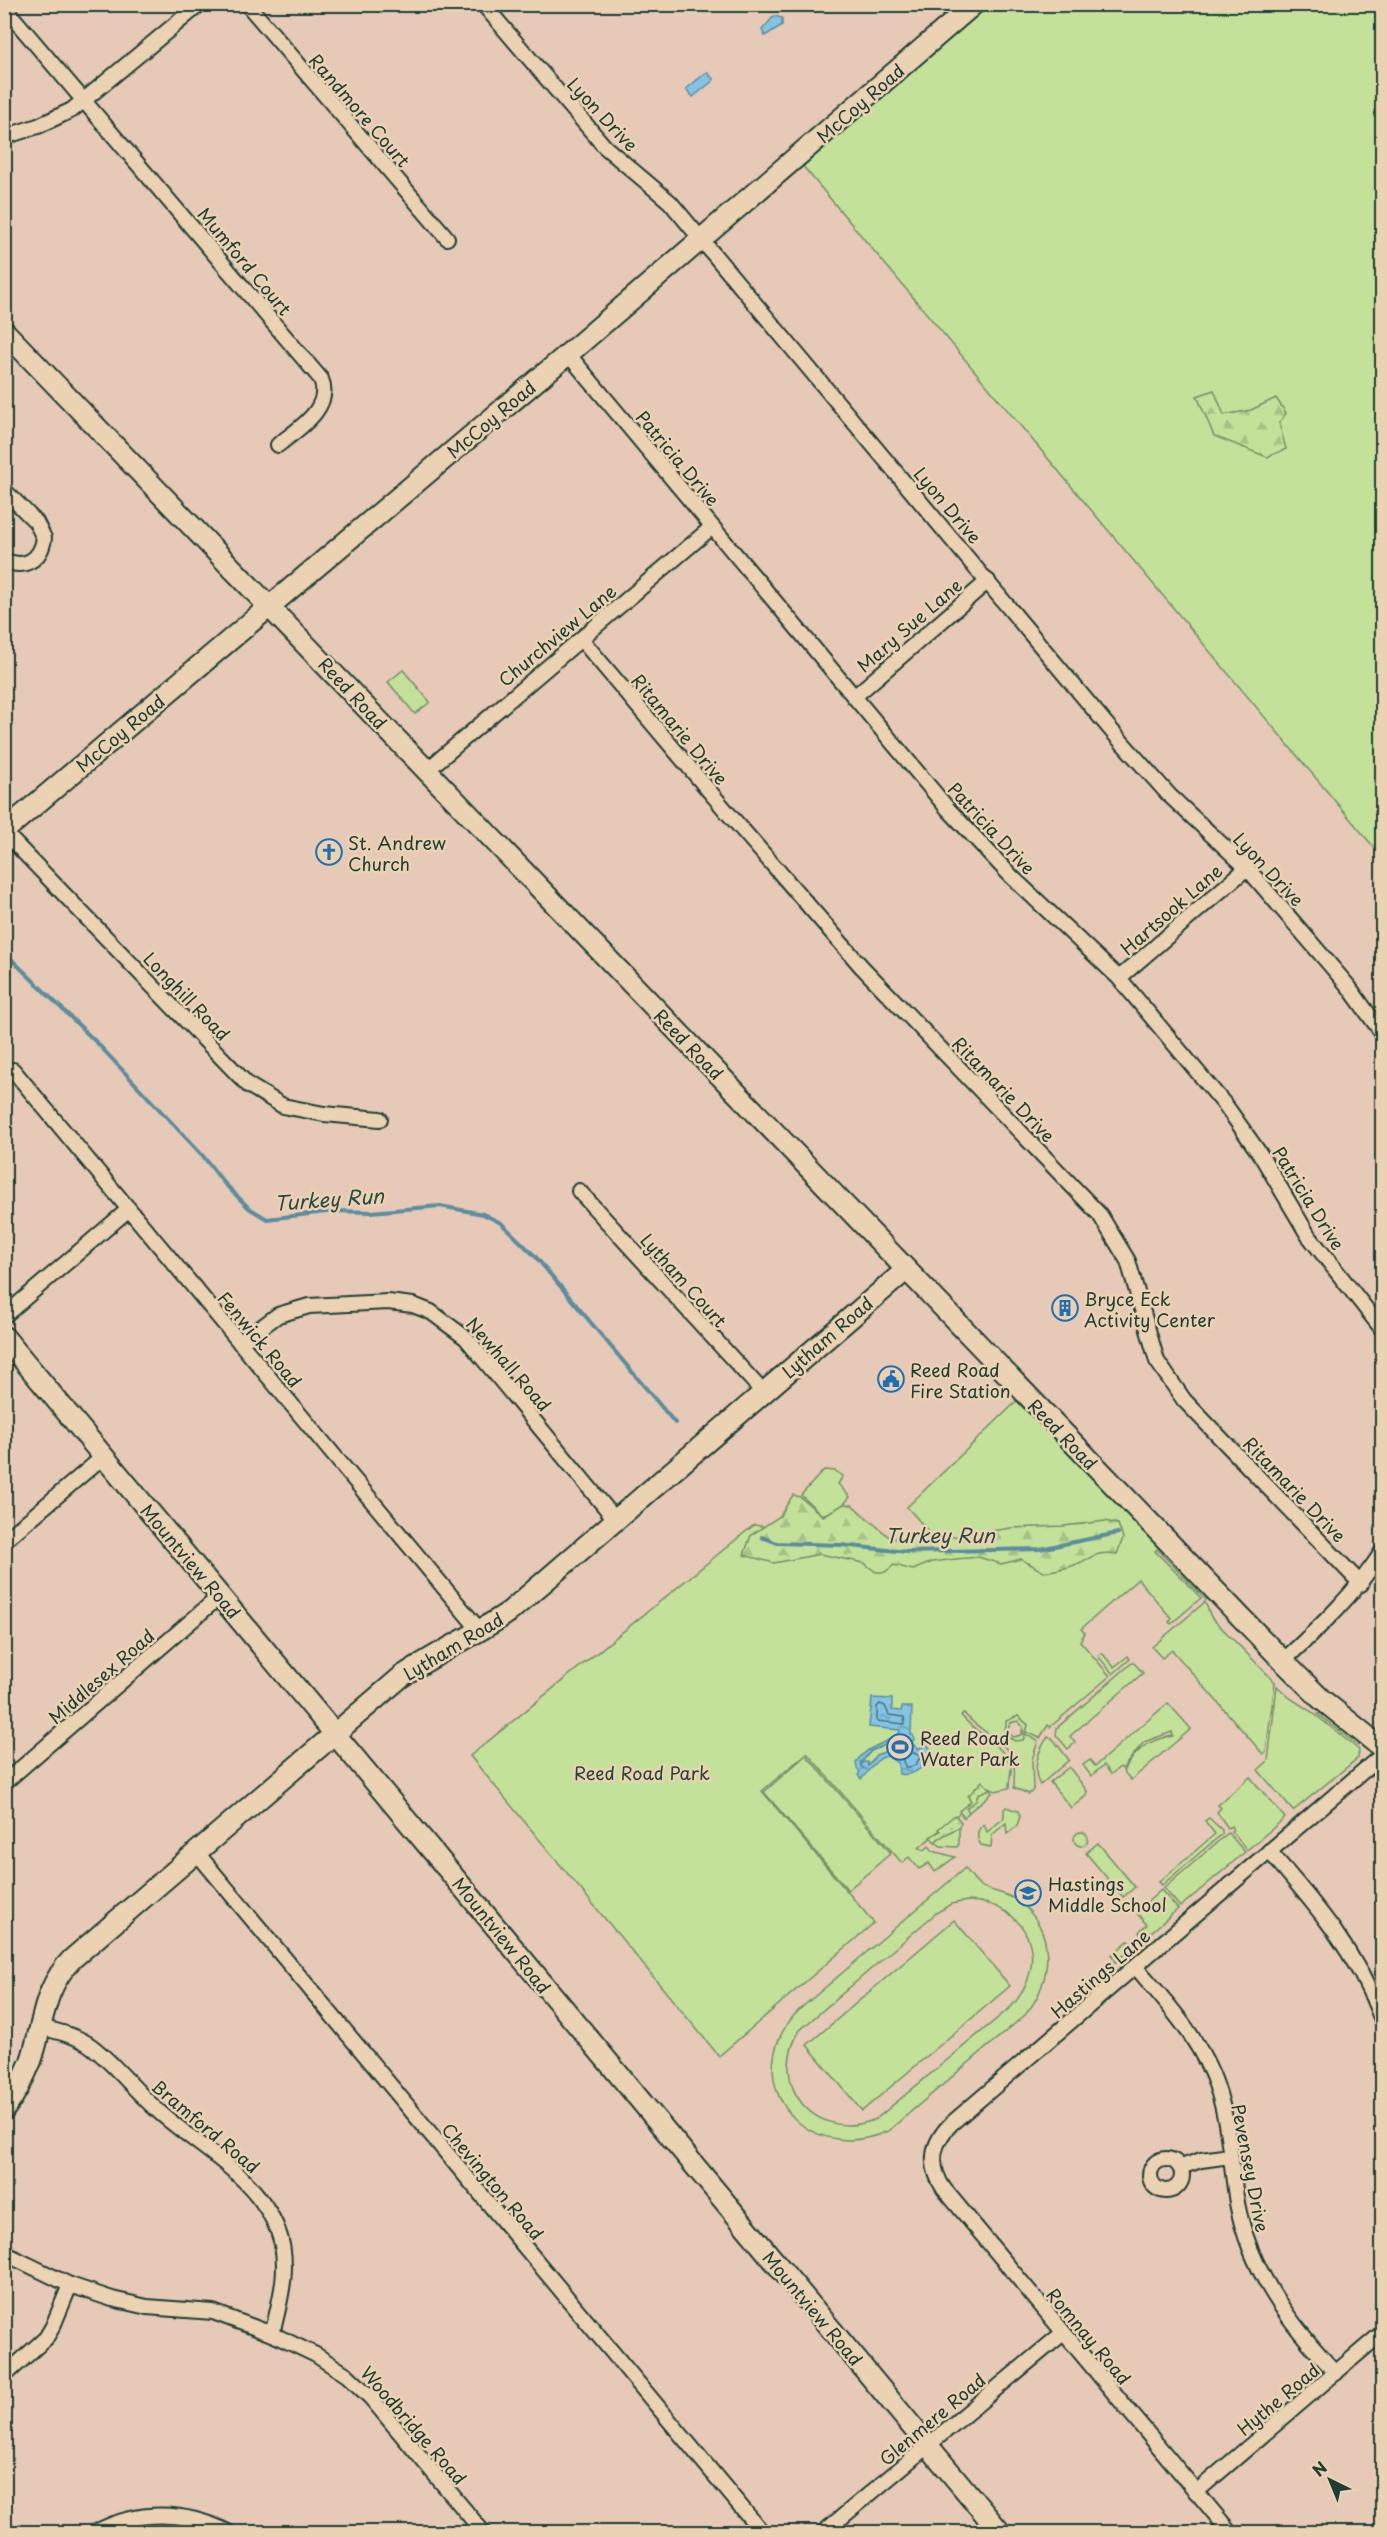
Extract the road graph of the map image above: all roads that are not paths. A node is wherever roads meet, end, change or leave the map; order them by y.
1 (200, 4) edge
2 (247, 4) edge
3 (483, 4) edge
4 (974, 4) edge
5 (4, 7) edge
6 (85, 101) junction
7 (4, 137) edge
8 (447, 238) dead end
9 (701, 240) junction
10 (4, 331) edge
11 (568, 354) junction
12 (278, 445) dead end
13 (4, 490) edge
14 (712, 527) junction
15 (4, 560) edge
16 (988, 581) junction
17 (270, 606) junction
18 (581, 639) junction
19 (854, 697) junction
20 (426, 771) junction
21 (4, 832) edge
22 (1247, 868) junction
23 (1119, 978) junction
24 (1383, 1033) edge
25 (13, 1070) dead end
26 (380, 1119) dead end
27 (579, 1191) dead end
28 (129, 1209) junction
29 (906, 1270) junction
30 (4, 1316) edge
31 (1383, 1329) edge
32 (4, 1337) edge
33 (240, 1343) junction
34 (763, 1392) junction
35 (104, 1456) junction
36 (615, 1518) junction
37 (4, 1541) edge
38 (1383, 1552) edge
39 (1361, 1584) junction
40 (220, 1596) junction
41 (481, 1632) junction
42 (1283, 1661) junction
43 (335, 1734) junction
44 (1383, 1748) edge
45 (1383, 1755) edge
46 (4, 1783) edge
47 (1269, 1851) junction
48 (197, 1853) junction
49 (1136, 1967) junction
50 (1383, 2020) edge
51 (40, 2027) junction
52 (4, 2110) edge
53 (933, 2156) joint
54 (1230, 2156) junction
55 (1181, 2168) dead end
56 (4, 2253) edge
57 (70, 2285) junction
58 (1063, 2333) junction
59 (1383, 2333) edge
60 (272, 2334) junction
61 (1336, 2373) junction
62 (4, 2376) edge
63 (927, 2446) junction
64 (1196, 2492) junction
65 (96, 2532) edge
66 (228, 2532) edge
67 (483, 2532) edge
68 (762, 2532) edge
69 (824, 2532) edge
70 (1000, 2532) edge
71 (1230, 2532) edge

1 - 6 street
2 - 8 street, Randmore Court
3 - 9 street, Lyon Drive
4 - 9 main road, McCoy Road
5 - 6 street, Mumford Court
6 - 7 street
6 - 12 street, Mumford Court
9 - 11 main road, McCoy Road
9 - 16 street, Lyon Drive
10 - 17 main road, Reed Road
11 - 14 street, Patricia Drive
11 - 17 main road, McCoy Road
13 - 15 street
14 - 18 street, Churchview Lane
14 - 19 street, Patricia Drive
16 - 19 street, Mary Sue Lane
16 - 22 street, Lyon Drive
17 - 20 main road, Reed Road
17 - 21 main road, McCoy Road
18 - 20 street, Churchview Lane
18 - 39 street, Ritamarie Drive
19 - 23 street, Patricia Drive
20 - 29 main road, Reed Road
21 - 26 street, Longhill Road
22 - 23 street, Hartsook Lane
22 - 24 street, Lyon Drive
23 - 31 street, Patricia Drive
25 - 28 street, Fenwick Road
27 - 34 street, Lytham Court
28 - 30 street
28 - 33 street, Fenwick Road
29 - 34 main road, Lytham Road
29 - 42 main road, Reed Road
32 - 35 main road, Mountview Road
33 - 36 street, Newhall Road
33 - 41 street, Fenwick Road
34 - 36 main road, Lytham Road
35 - 37 street
35 - 40 main road, Mountview Road
36 - 41 main road, Lytham Road
38 - 39 street
39 - 42 street
40 - 43 main road, Mountview Road
40 - 46 street, Middlesex Road
41 - 43 main road, Lytham Road
42 - 44 main road, Reed Road
43 - 48 main road, Lytham Road
43 - 63 main road, Mountview Road
45 - 47 street, Hastings Lane
47 - 49 street, Hastings Lane
47 - 50 street
48 - 51 main road, Lytham Road
48 - 68 street, Chevington Road
49 - 53 street, Hastings Lane
49 - 54 street, Pevensey Drive
51 - 52 main road, Lytham Road
51 - 60 street, Bramford Road
53 - 58 street, Romnay Road
54 - 55 street
54 - 61 street, Pevensey Drive
56 - 57 street, Woodbridge Road
57 - 60 street, Woodbridge Road
57 - 62 street
58 - 63 street, Glenmere Road
58 - 64 street, Romnay Road
59 - 61 street, Hythe Road
60 - 67 street, Woodbridge Road
61 - 64 street, Hythe Road
63 - 69 street, Glenmere Road
63 - 70 main road, Mountview Road
64 - 71 street, Romnay Road
65 - 66 street

